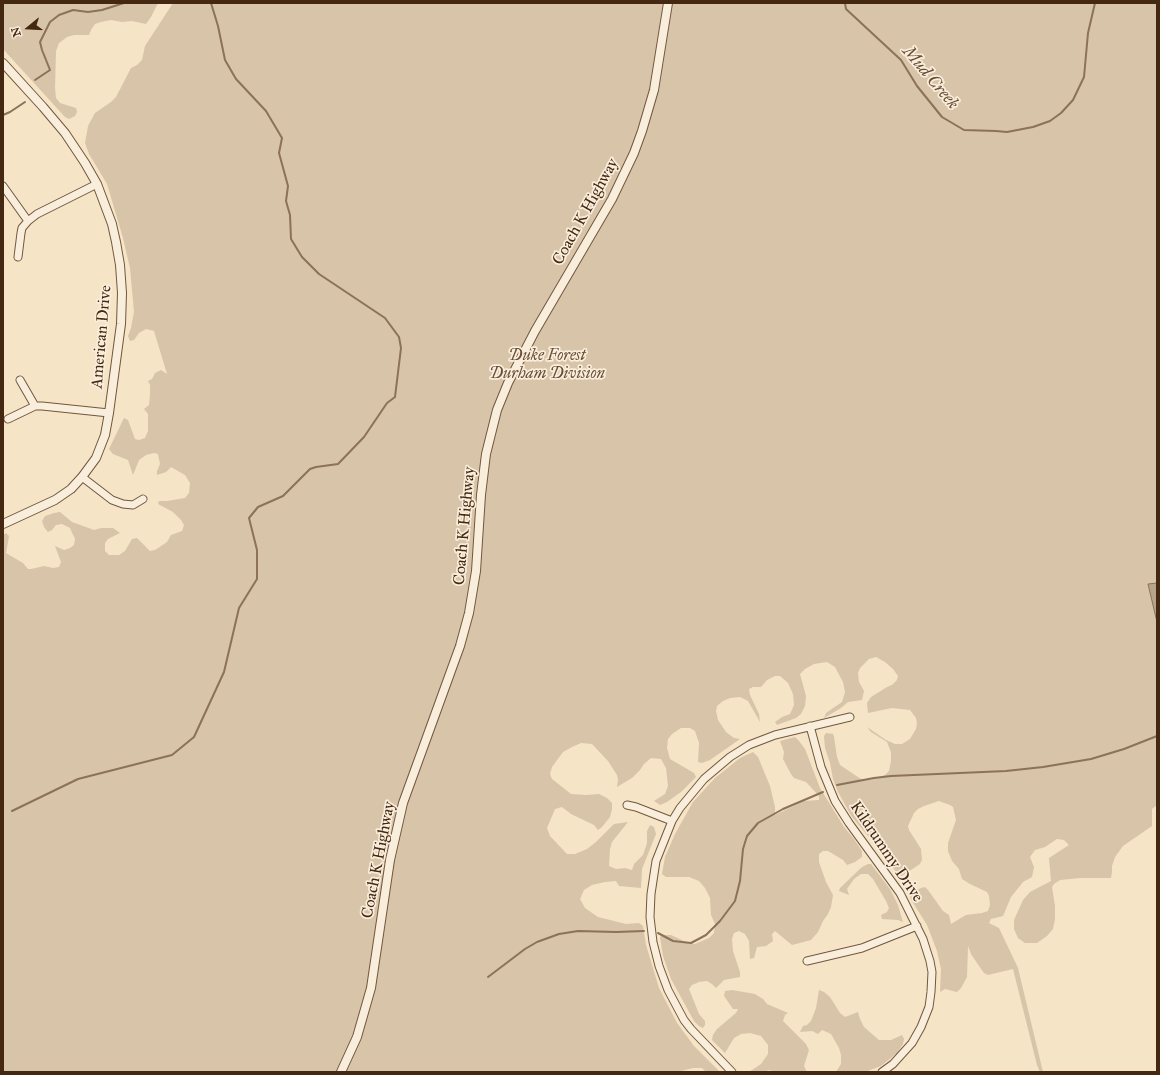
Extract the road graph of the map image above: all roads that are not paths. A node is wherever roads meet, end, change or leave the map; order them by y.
1 (668, 3) edge
2 (3, 63) edge
3 (97, 184) junction
4 (3, 186) edge
5 (28, 221) junction
6 (18, 257) dead end
7 (20, 380) dead end
8 (35, 406) junction
9 (109, 413) junction
10 (8, 419) dead end
11 (82, 477) junction
12 (142, 499) dead end
13 (3, 524) edge
14 (850, 716) dead end
15 (810, 726) junction
16 (627, 805) dead end
17 (672, 821) junction
18 (917, 926) junction
19 (807, 961) dead end
20 (341, 1072) edge
21 (732, 1072) edge
22 (882, 1072) edge

1 - 20 street, Coach K Highway
2 - 3 street, American Drive
3 - 5 street
3 - 9 street, American Drive
4 - 5 street
5 - 6 street
7 - 8 street
8 - 9 street
8 - 10 street
9 - 11 street, American Drive
11 - 12 street
11 - 13 street, American Drive
14 - 15 street
15 - 17 street
15 - 18 street, Kildrummy Drive
16 - 17 street
17 - 21 street
18 - 19 street
18 - 22 street, Kildrummy Drive

